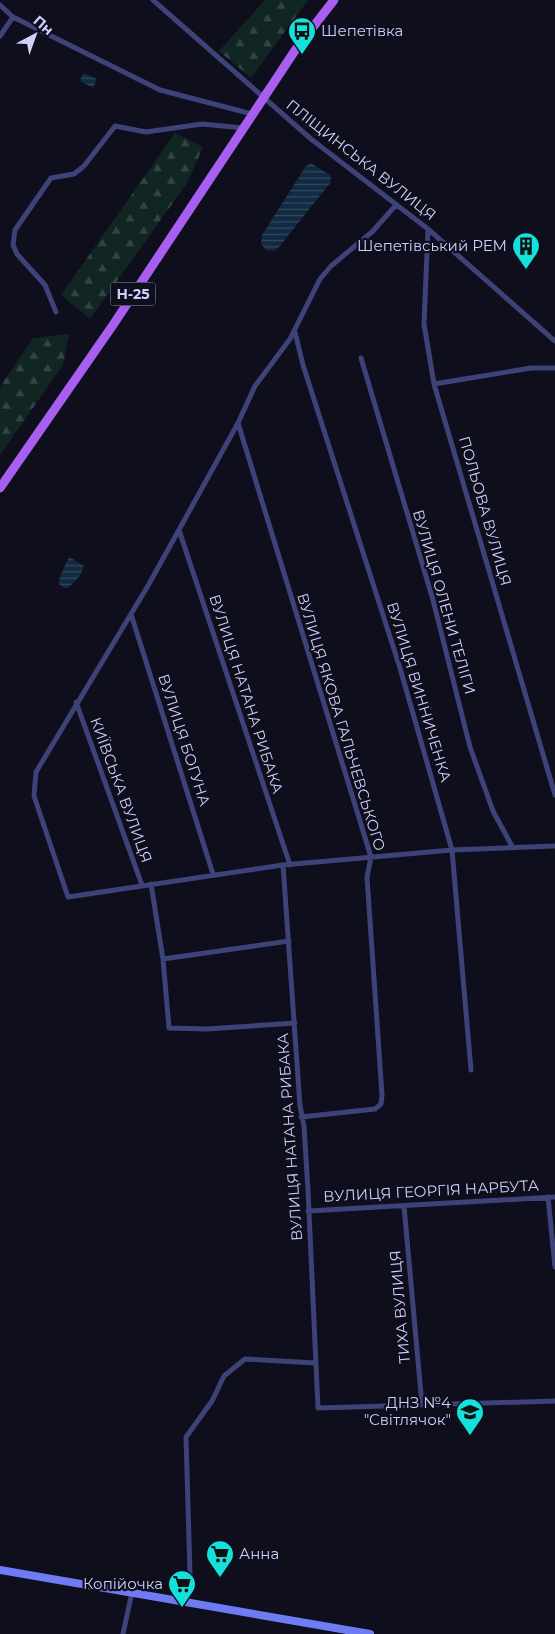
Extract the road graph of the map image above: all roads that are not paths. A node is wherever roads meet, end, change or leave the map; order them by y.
1 (152, 0) edge
2 (334, 0) edge
3 (0, 5) edge
4 (13, 17) junction
5 (0, 36) edge
6 (263, 98) junction
7 (252, 114) junction
8 (243, 128) junction
9 (396, 205) junction
10 (428, 229) junction
11 (56, 312) dead end
12 (294, 331) junction
13 (555, 341) edge
14 (361, 358) dead end
15 (555, 368) edge
16 (434, 384) junction
17 (238, 423) junction
18 (0, 488) edge
19 (179, 530) junction
20 (131, 614) junction
21 (76, 702) junction
22 (555, 795) edge
23 (555, 846) edge
24 (513, 848) junction
25 (452, 850) junction
26 (370, 857) junction
27 (286, 865) junction
28 (213, 874) junction
29 (152, 884) junction
30 (142, 885) junction
31 (288, 941) junction
32 (163, 959) junction
33 (295, 1023) junction
34 (471, 1070) dead end
35 (301, 1116) junction
36 (555, 1196) edge
37 (548, 1197) junction
38 (404, 1206) junction
39 (308, 1211) junction
40 (555, 1267) edge
41 (316, 1362) junction
42 (555, 1400) edge
43 (422, 1405) junction
44 (0, 1570) edge
45 (132, 1592) junction
46 (187, 1601) junction
47 (123, 1634) edge
48 (370, 1634) edge

1 - 6 street, ПЛІЩИНСЬКА ВУЛИЦЯ
2 - 6 main road, Н-25
3 - 4 street
4 - 5 street
4 - 7 street
6 - 7 main road, Н-25
6 - 9 street, ПЛІЩИНСЬКА ВУЛИЦЯ
7 - 8 main road, Н-25
8 - 11 street
8 - 18 main road, Н-25
9 - 10 street, ПЛІЩИНСЬКА ВУЛИЦЯ
9 - 12 street
10 - 13 street, ПЛІЩИНСЬКА ВУЛИЦЯ
10 - 16 street, ПОЛЬОВА ВУЛИЦЯ
12 - 17 street
12 - 25 street, ВУЛИЦЯ ВИННИЧЕНКА
14 - 24 street, ВУЛИЦЯ ОЛЕНИ ТЕЛІГИ
15 - 16 street
16 - 22 street, ПОЛЬОВА ВУЛИЦЯ
17 - 19 street
17 - 26 street, ВУЛИЦЯ ЯКОВА ГАЛЬЧЕВСЬКОГО
19 - 20 street
19 - 27 street, ВУЛИЦЯ НАТАНА РИБАКА
20 - 21 street
20 - 28 street, ВУЛИЦЯ БОГУНА
21 - 30 street, КИЇВСЬКА ВУЛИЦЯ
21 - 30 street
23 - 24 street
24 - 25 street
25 - 26 street
25 - 34 street, ВУЛИЦЯ ВИННИЧЕНКА
26 - 27 street
26 - 35 street, ВУЛИЦЯ ЯКОВА ГАЛЬЧЕВСЬКОГО
27 - 28 street
27 - 31 street, ВУЛИЦЯ НАТАНА РИБАКА
28 - 29 street
29 - 30 street
29 - 32 street, КИЇВСЬКА ВУЛИЦЯ
31 - 32 street
31 - 33 street, ВУЛИЦЯ НАТАНА РИБАКА
32 - 33 street, КИЇВСЬКА ВУЛИЦЯ
33 - 35 street, ВУЛИЦЯ НАТАНА РИБАКА
35 - 39 street, ВУЛИЦЯ НАТАНА РИБАКА
36 - 37 street, ВУЛИЦЯ ГЕОРГІЯ НАРБУТА
37 - 38 street, ВУЛИЦЯ ГЕОРГІЯ НАРБУТА
37 - 40 street
38 - 39 street, ВУЛИЦЯ ГЕОРГІЯ НАРБУТА
38 - 43 street, ТИХА ВУЛИЦЯ
39 - 41 street, ВУЛИЦЯ НАТАНА РИБАКА
41 - 43 street, ВУЛИЦЯ НАТАНА РИБАКА
41 - 46 street
42 - 43 street
44 - 45 main road
45 - 46 main road
45 - 47 street
46 - 48 main road

